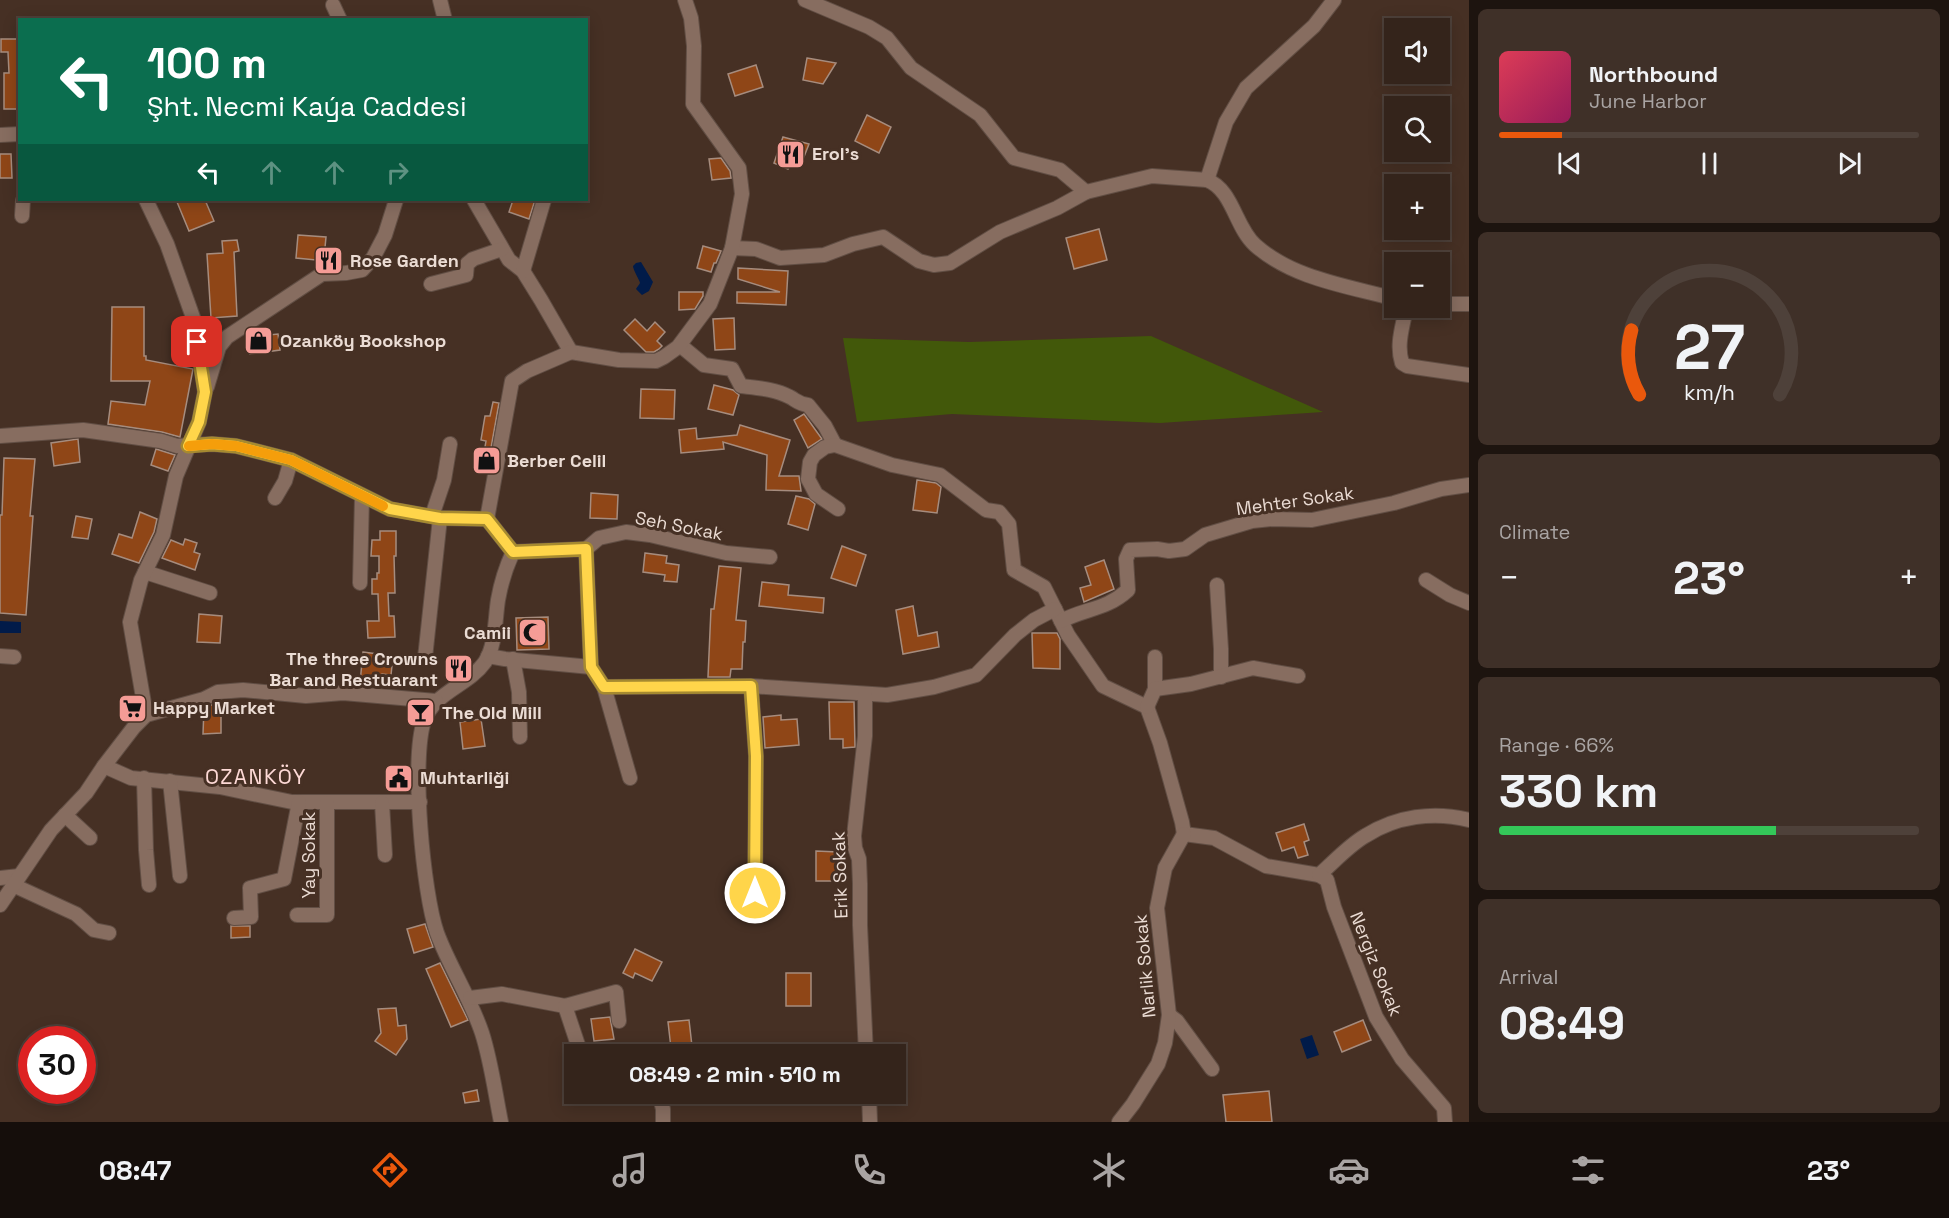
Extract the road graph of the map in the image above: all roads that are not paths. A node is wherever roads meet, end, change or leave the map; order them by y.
1 (440, 0) edge
2 (685, 0) edge
3 (805, 0) edge
4 (1334, 0) edge
5 (333, 6) dead end
6 (339, 18) edge
7 (444, 18) edge
8 (18, 134) edge
9 (0, 135) edge
10 (1207, 180) junction
11 (1086, 192) junction
12 (23, 201) edge
13 (146, 201) edge
14 (396, 201) edge
15 (475, 201) edge
16 (544, 201) edge
17 (22, 216) dead end
18 (732, 248) junction
19 (502, 249) junction
20 (523, 271) junction
21 (431, 284) dead end
22 (1384, 296) edge
23 (1450, 304) edge
24 (1469, 304) edge
25 (1404, 318) edge
26 (680, 345) junction
27 (571, 352) junction
28 (1469, 375) edge
29 (205, 392) junction
30 (0, 436) edge
31 (450, 444) dead end
32 (835, 445) junction
33 (188, 446) junction
34 (291, 460) junction
35 (1469, 485) edge
36 (362, 496) junction
37 (275, 498) dead end
38 (838, 509) dead end
39 (436, 517) junction
40 (487, 519) junction
41 (586, 549) junction
42 (513, 552) junction
43 (770, 557) dead end
44 (145, 572) junction
45 (1426, 580) dead end
46 (360, 583) dead end
47 (1217, 585) dead end
48 (210, 593) dead end
49 (1469, 603) edge
50 (1058, 615) junction
51 (488, 656) junction
52 (1155, 657) dead end
53 (425, 658) dead end
54 (513, 659) junction
55 (591, 667) junction
56 (1298, 676) dead end
57 (1221, 677) junction
58 (751, 686) junction
59 (604, 687) junction
60 (1155, 689) junction
61 (865, 695) junction
62 (436, 701) junction
63 (1147, 707) junction
64 (146, 715) junction
65 (520, 737) dead end
66 (104, 766) junction
67 (144, 778) junction
68 (630, 778) dead end
69 (170, 781) junction
70 (299, 802) junction
71 (420, 802) junction
72 (327, 803) junction
73 (382, 803) junction
74 (66, 815) junction
75 (1469, 820) edge
76 (1183, 828) junction
77 (90, 838) dead end
78 (385, 855) dead end
79 (1318, 875) junction
80 (180, 876) dead end
81 (0, 878) edge
82 (16, 880) junction
83 (149, 885) dead end
84 (0, 905) edge
85 (755, 913) dead end
86 (297, 915) dead end
87 (234, 918) dead end
88 (109, 933) dead end
89 (470, 998) junction
90 (565, 1006) junction
91 (1169, 1015) junction
92 (619, 1021) dead end
93 (578, 1044) edge
94 (866, 1044) edge
95 (1212, 1069) dead end
96 (662, 1104) edge
97 (869, 1104) edge
98 (501, 1122) edge
99 (663, 1122) edge
100 (870, 1122) edge
101 (1119, 1122) edge
102 (1445, 1122) edge

1 - 7 street
2 - 18 street
3 - 11 street
4 - 10 street
5 - 6 street
8 - 9 street
10 - 11 street
10 - 22 street
11 - 18 street
12 - 17 street
13 - 29 street
14 - 29 street
15 - 19 street
16 - 20 street
18 - 26 street
19 - 20 street
19 - 21 street
20 - 27 street
23 - 24 street
25 - 28 street
26 - 27 street
26 - 32 street
27 - 40 street
29 - 33 street
30 - 33 street
31 - 39 street
32 - 38 street
32 - 50 street
33 - 34 street
33 - 44 street
34 - 36 street
34 - 37 street
35 - 50 street, Mehter Sokak
36 - 39 street
36 - 46 street
39 - 40 street
39 - 53 street
40 - 42 street
41 - 42 street, Seh Sokak
41 - 43 street, Seh Sokak
41 - 55 street
42 - 51 street
44 - 48 street
44 - 64 street
45 - 49 street
47 - 57 street
50 - 61 street
50 - 63 street
51 - 54 street
51 - 62 street
52 - 60 street
54 - 55 street
54 - 65 street
55 - 59 street
56 - 57 street
57 - 60 street
58 - 59 street
58 - 61 street
58 - 85 street
59 - 68 street
60 - 63 street
61 - 94 street, Erik Sokak
62 - 64 street
62 - 71 street
63 - 76 street
64 - 66 street
66 - 67 street
66 - 74 street
67 - 69 street
67 - 83 street
69 - 70 street
69 - 80 street
70 - 72 street
70 - 87 street
71 - 73 street
71 - 89 street
72 - 73 street
72 - 86 street, Yay Sokak
73 - 78 street
74 - 77 street
74 - 82 street
75 - 79 street
76 - 79 street
76 - 91 street, Narlik Sokak
79 - 102 street, Nergiz Sokak
81 - 82 street
82 - 84 street
82 - 88 street
89 - 90 street
89 - 98 street
90 - 92 street
90 - 93 street
91 - 95 street
91 - 101 street, Narlik Sokak
96 - 99 street
97 - 100 street

